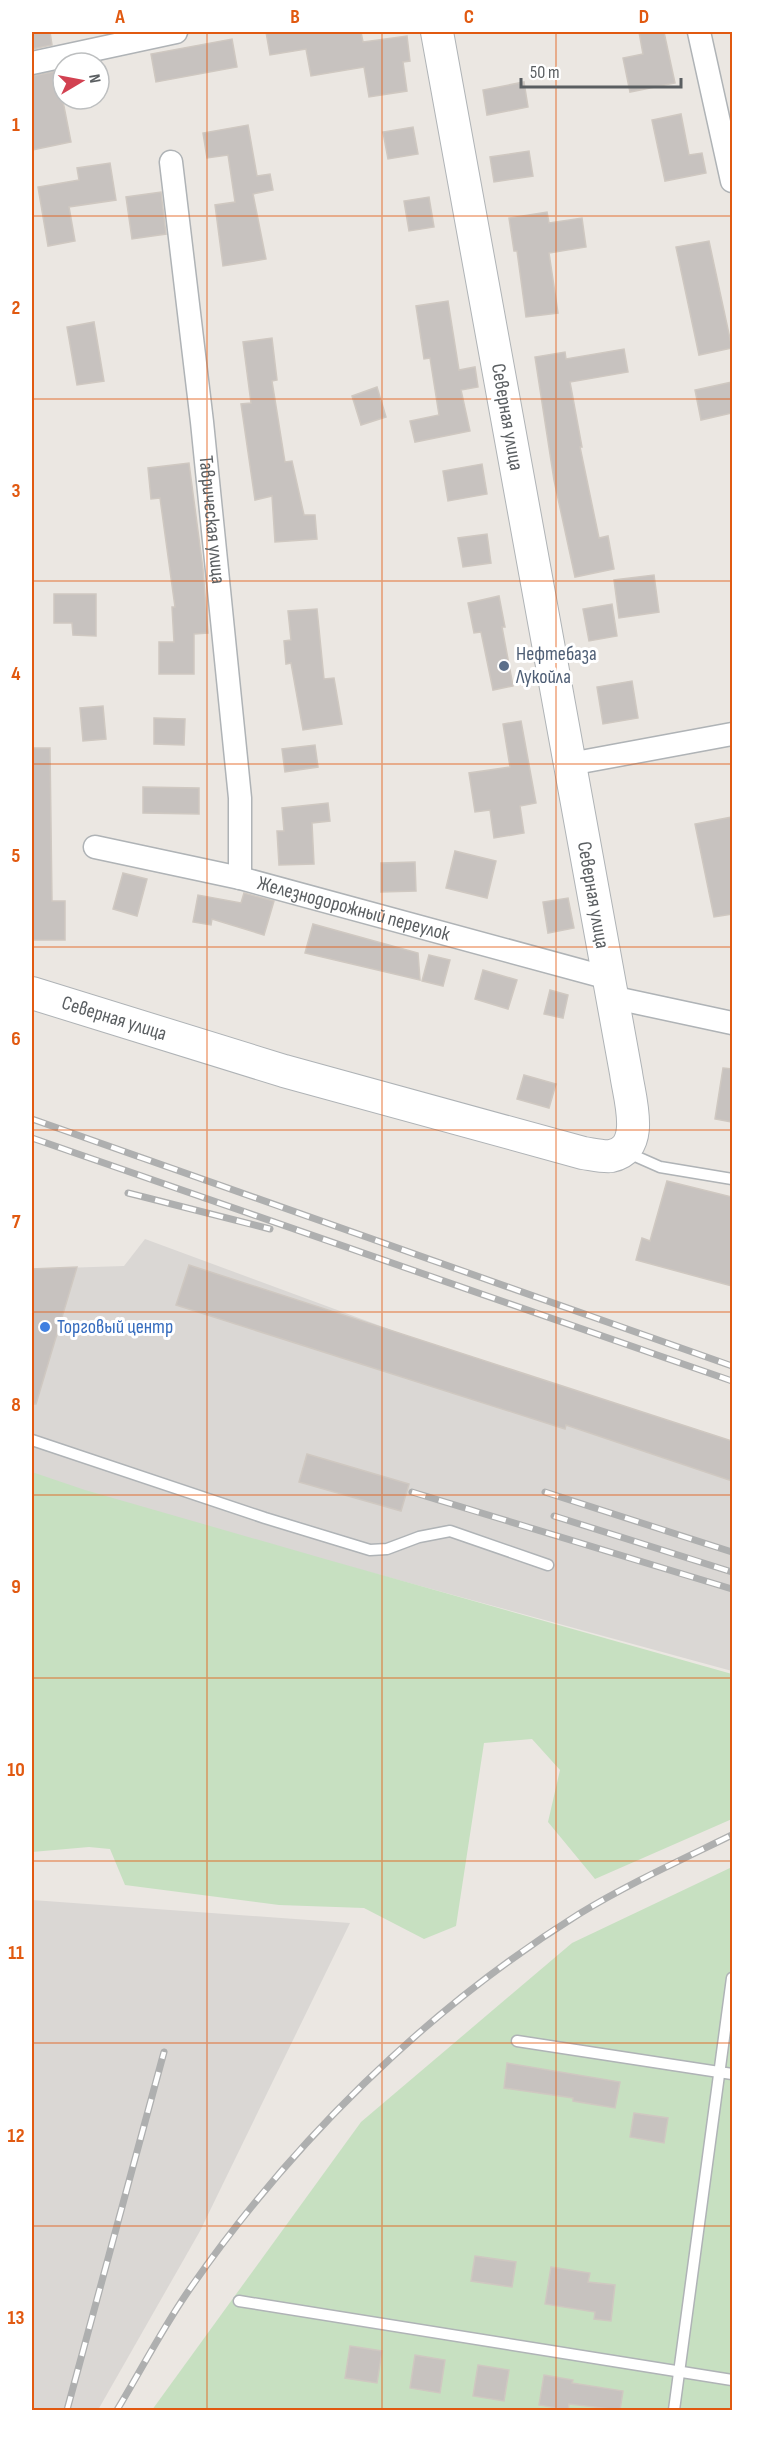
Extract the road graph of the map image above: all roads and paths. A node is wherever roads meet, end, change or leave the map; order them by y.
1 (176, 32) edge
2 (437, 32) edge
3 (699, 32) edge
4 (32, 63) edge
5 (171, 162) dead end
6 (732, 181) edge
7 (732, 734) edge
8 (570, 764) junction
9 (95, 847) dead end
10 (240, 878) junction
11 (610, 988) junction
12 (32, 993) edge
13 (732, 1023) edge
14 (623, 1151) junction
15 (732, 1179) edge
16 (32, 1440) edge
17 (548, 1565) dead end
18 (732, 1978) edge
19 (516, 2041) dead end
20 (732, 2074) edge
21 (239, 2301) dead end
22 (732, 2380) edge
23 (674, 2410) edge

1 - 4 street
2 - 8 street, Северная улица
3 - 6 street
5 - 10 street, Таврическая улица
7 - 8 street
8 - 11 street, Северная улица
9 - 10 street, Железнодорожный переулок
10 - 11 street, Железнодорожный переулок
11 - 13 street, Железнодорожный переулок
11 - 14 street, Северная улица
12 - 14 street, Северная улица
14 - 15 lane
16 - 17 lane
18 - 23 lane
19 - 20 lane
21 - 22 lane

